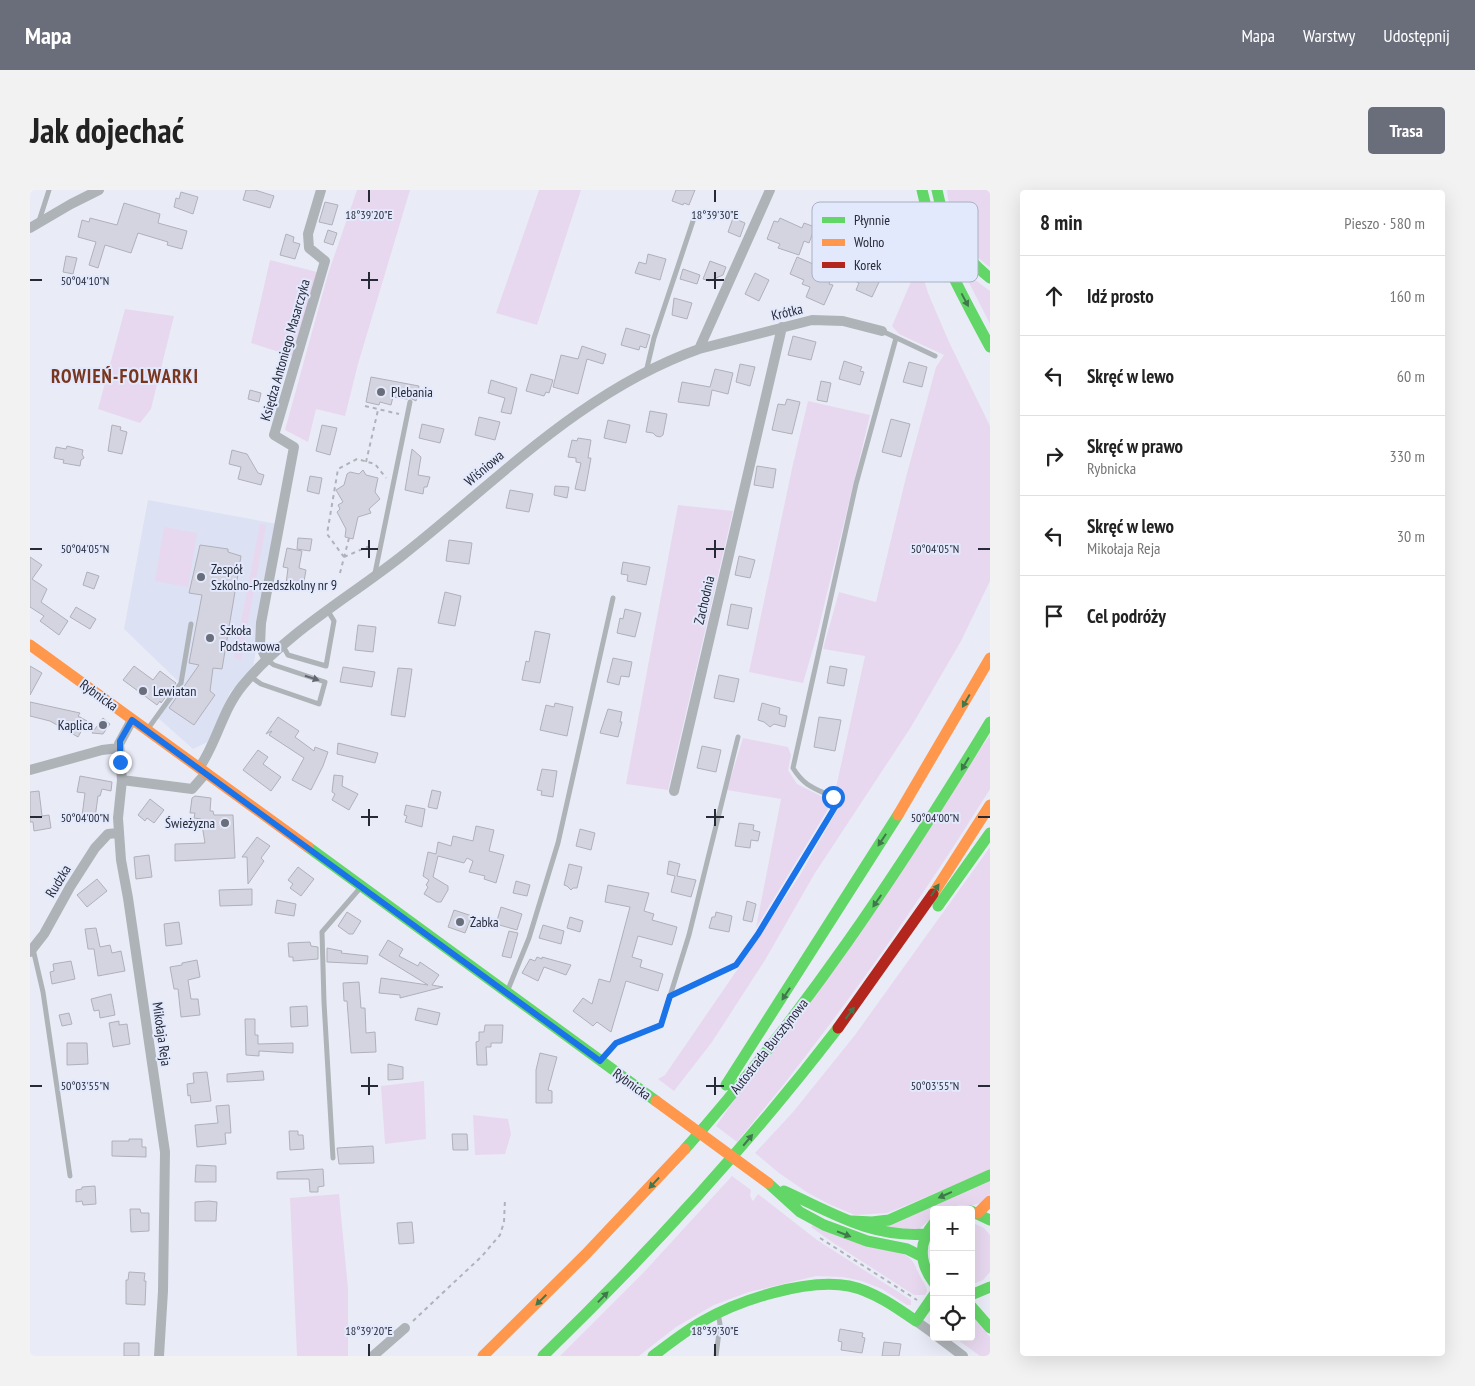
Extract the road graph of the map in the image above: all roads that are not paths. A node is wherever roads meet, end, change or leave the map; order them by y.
1 (50, 190) edge
2 (98, 190) edge
3 (321, 190) edge
4 (770, 190) edge
5 (695, 215) dead end
6 (39, 222) junction
7 (30, 228) edge
8 (978, 269) edge
9 (990, 278) edge
10 (955, 282) edge
11 (782, 327) junction
12 (882, 332) joint
13 (896, 338) junction
14 (990, 347) edge
15 (699, 350) junction
16 (935, 356) dead end
17 (646, 372) junction
18 (410, 402) dead end
19 (375, 576) junction
20 (613, 598) dead end
21 (328, 611) junction
22 (191, 624) dead end
23 (30, 645) edge
24 (283, 646) junction
25 (990, 658) edge
26 (267, 660) junction
27 (251, 677) junction
28 (132, 720) junction
29 (990, 722) edge
30 (146, 730) junction
31 (738, 737) dead end
32 (119, 748) junction
33 (30, 770) edge
34 (202, 771) junction
35 (122, 780) junction
36 (674, 791) dead end
37 (990, 805) edge
38 (118, 833) junction
39 (990, 833) edge
40 (361, 887) junction
41 (31, 950) edge
42 (888, 960) junction
43 (507, 993) junction
44 (670, 996) junction
45 (600, 1061) junction
46 (687, 1147) junction
47 (333, 1158) dead end
48 (990, 1175) edge
49 (70, 1176) dead end
50 (771, 1185) junction
51 (990, 1201) edge
52 (975, 1212) edge
53 (990, 1220) edge
54 (852, 1221) junction
55 (930, 1229) edge
56 (926, 1234) junction
57 (922, 1256) junction
58 (930, 1278) edge
59 (990, 1287) edge
60 (975, 1293) edge
61 (933, 1296) edge
62 (975, 1311) edge
63 (718, 1312) junction
64 (916, 1321) junction
65 (405, 1328) road end
66 (990, 1328) edge
67 (930, 1331) edge
68 (943, 1341) edge
69 (159, 1356) edge
70 (373, 1356) edge
71 (483, 1356) edge
72 (543, 1356) edge
73 (653, 1356) edge
74 (716, 1356) edge
75 (963, 1356) edge

1 - 6 lane
2 - 6 street
3 - 26 street, Księdza Antoniego Masarczyka
4 - 15 street
5 - 17 lane
6 - 7 street
8 - 9 main road
10 -> 14 main road
11 - 12 street, Krótka
11 - 15 street, Krótka
11 - 36 street, Zachodnia
12 - 13 lane
13 - 16 lane
13 - 44 lane
15 - 17 street, Wiśniowa
17 - 19 street, Wiśniowa
18 - 19 lane
19 - 21 street, Wiśniowa
20 - 43 lane
21 - 24 street, Wiśniowa
21 - 24 lane
22 - 30 lane
23 - 28 main road, Rybnicka
24 - 26 street, Wiśniowa
25 -> 46 main road
26 - 27 street, Wiśniowa
26 -> 27 lane
27 - 34 street, Wiśniowa
28 - 30 main road, Rybnicka
28 - 32 street, Mikołaja Reja
29 -> 46 main road, Autostrada Bursztynowa
30 - 34 main road, Rybnicka
31 - 44 lane
32 - 33 street
32 - 35 street, Mikołaja Reja
34 - 35 street
34 - 40 main road, Rybnicka
35 - 38 street, Mikołaja Reja
42 -> 37 main road
38 - 41 street, Rudzka
38 - 69 street, Mikołaja Reja
39 - 42 main road
40 - 43 main road, Rybnicka
40 - 47 lane
41 - 49 lane
72 -> 42 main road
43 - 45 main road, Rybnicka
44 - 45 lane
45 - 50 main road, Rybnicka, bridge
46 -> 71 main road, Autostrada Bursztynowa
48 -> 54 main road
50 - 54 main road, Rybnicka
50 -> 57 main road, Rybnicka
51 - 52 main road
52 - 53 main road
54 - 56 main road, Rybnicka
55 - 56 main road
56 - 57 main road
57 - 58 main road
59 - 60 main road
61 - 64 main road
62 - 66 main road
63 - 64 main road
63 - 73 main road
63 - 74 lane
64 - 67 street
65 - 70 street
68 - 75 street

